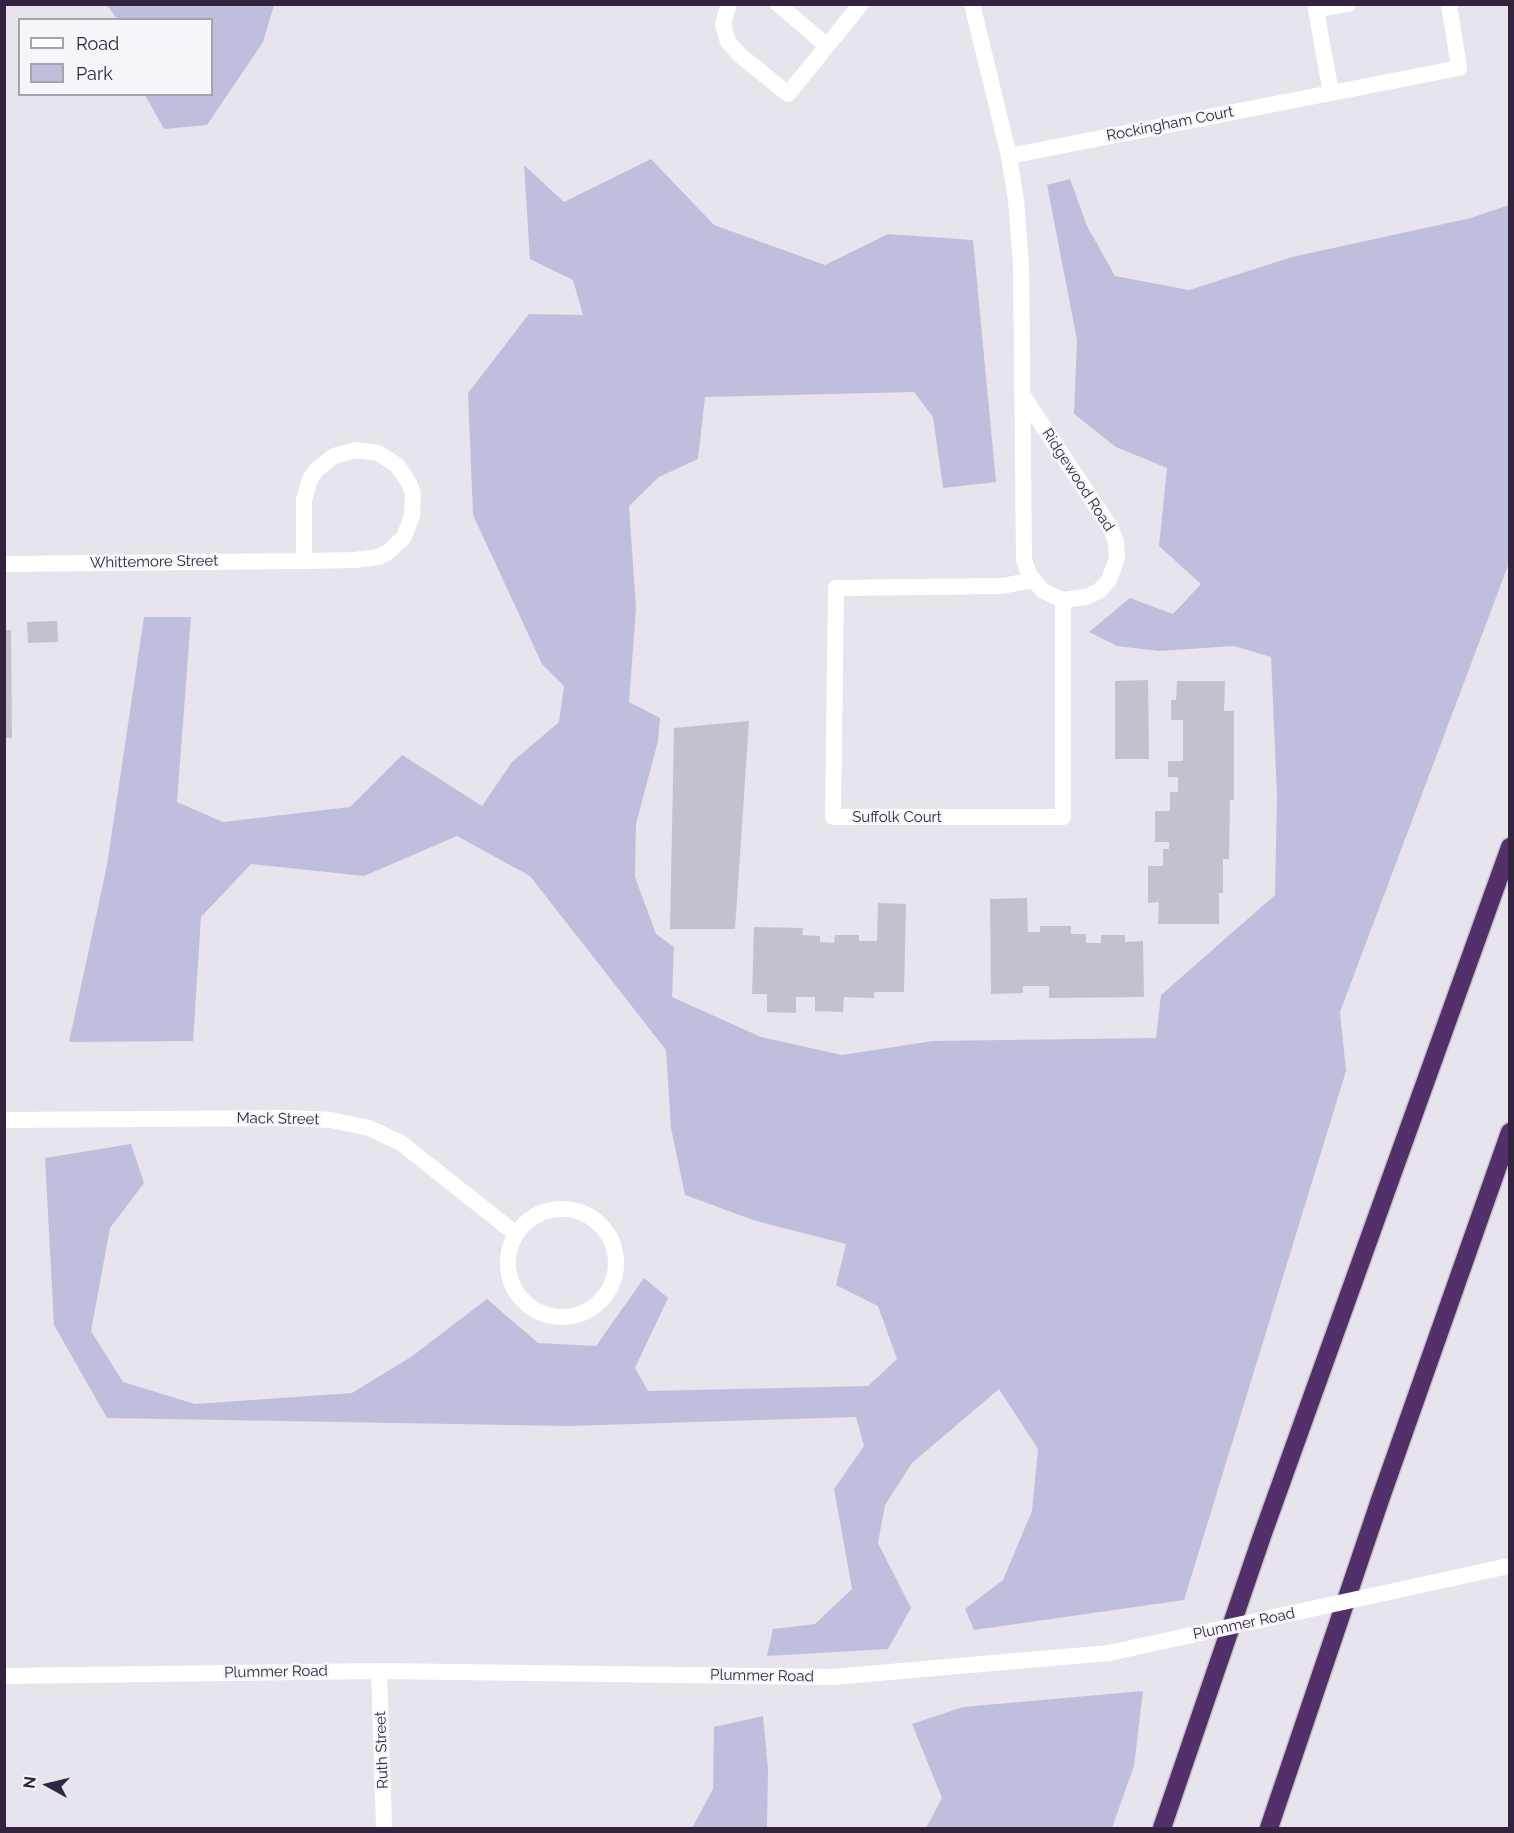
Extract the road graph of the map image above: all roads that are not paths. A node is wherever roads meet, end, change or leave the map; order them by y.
1 (729, 4) edge
2 (778, 4) edge
3 (861, 4) edge
4 (972, 4) edge
5 (1348, 4) edge
6 (1449, 4) edge
7 (827, 46) junction
8 (1331, 93) junction
9 (1009, 156) junction
10 (1023, 396) junction
11 (304, 561) junction
12 (4, 564) edge
13 (1033, 580) junction
14 (1064, 600) junction
15 (1509, 847) edge
16 (4, 1120) edge
17 (1509, 1132) edge
18 (516, 1234) junction
19 (1507, 1566) edge
20 (379, 1671) junction
21 (4, 1676) edge
22 (384, 1828) edge
23 (1162, 1828) edge
24 (1269, 1828) edge

1 - 7 street
2 - 7 street
3 - 7 street
4 - 9 street, Ridgewood Road
5 - 8 street
6 - 8 street, Rockingham Court
8 - 9 street, Rockingham Court
9 - 10 street, Ridgewood Road
10 - 13 street, Ridgewood Road
10 - 14 street, Ridgewood Road
11 - 11 street, Whittemore Street
11 - 12 street, Whittemore Street
13 - 14 street
13 - 14 street, Suffolk Court
15 - 23 highway
16 - 18 street, Mack Street
17 - 24 highway
18 - 18 street
19 - 20 street, Plummer Road, bridge
20 - 21 street, Plummer Road
20 - 22 street, Ruth Street

